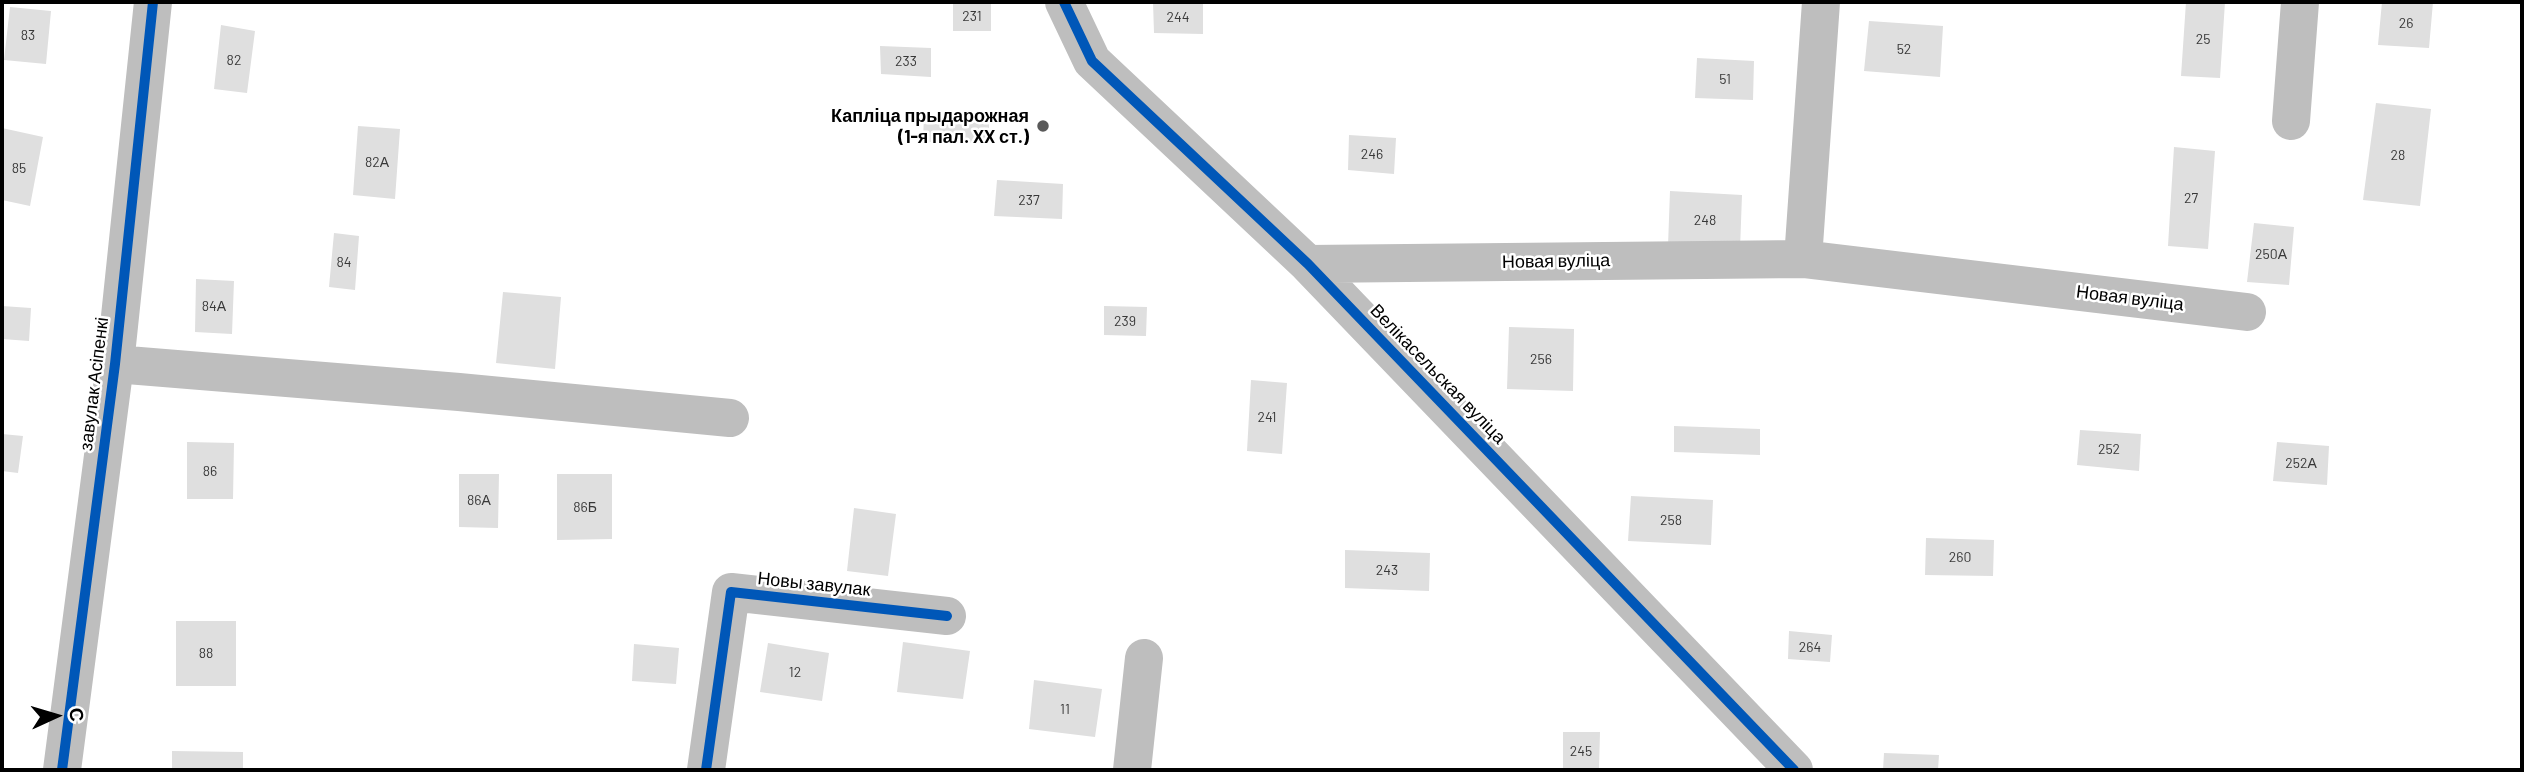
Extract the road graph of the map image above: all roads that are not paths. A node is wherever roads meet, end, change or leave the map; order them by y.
1 (153, 2) edge
2 (1064, 2) edge
3 (1821, 2) edge
4 (2300, 2) edge
5 (2291, 121) dead end
6 (1803, 259) junction
7 (1308, 264) junction
8 (2247, 312) dead end
9 (115, 365) junction
10 (730, 418) dead end
11 (947, 616) dead end
12 (1144, 658) dead end
13 (62, 770) edge
14 (706, 770) edge
15 (1132, 770) edge
16 (1794, 770) edge

1 - 9 street, завулак Асіпенкі
2 - 7 street, Велікасельская вуліца
3 - 6 street
4 - 5 street
6 - 7 street, Новая вуліца
6 - 8 street, Новая вуліца
7 - 16 street, Велікасельская вуліца
9 - 10 street
9 - 13 street, завулак Асіпенкі
11 - 14 street, Новы завулак
12 - 15 street

